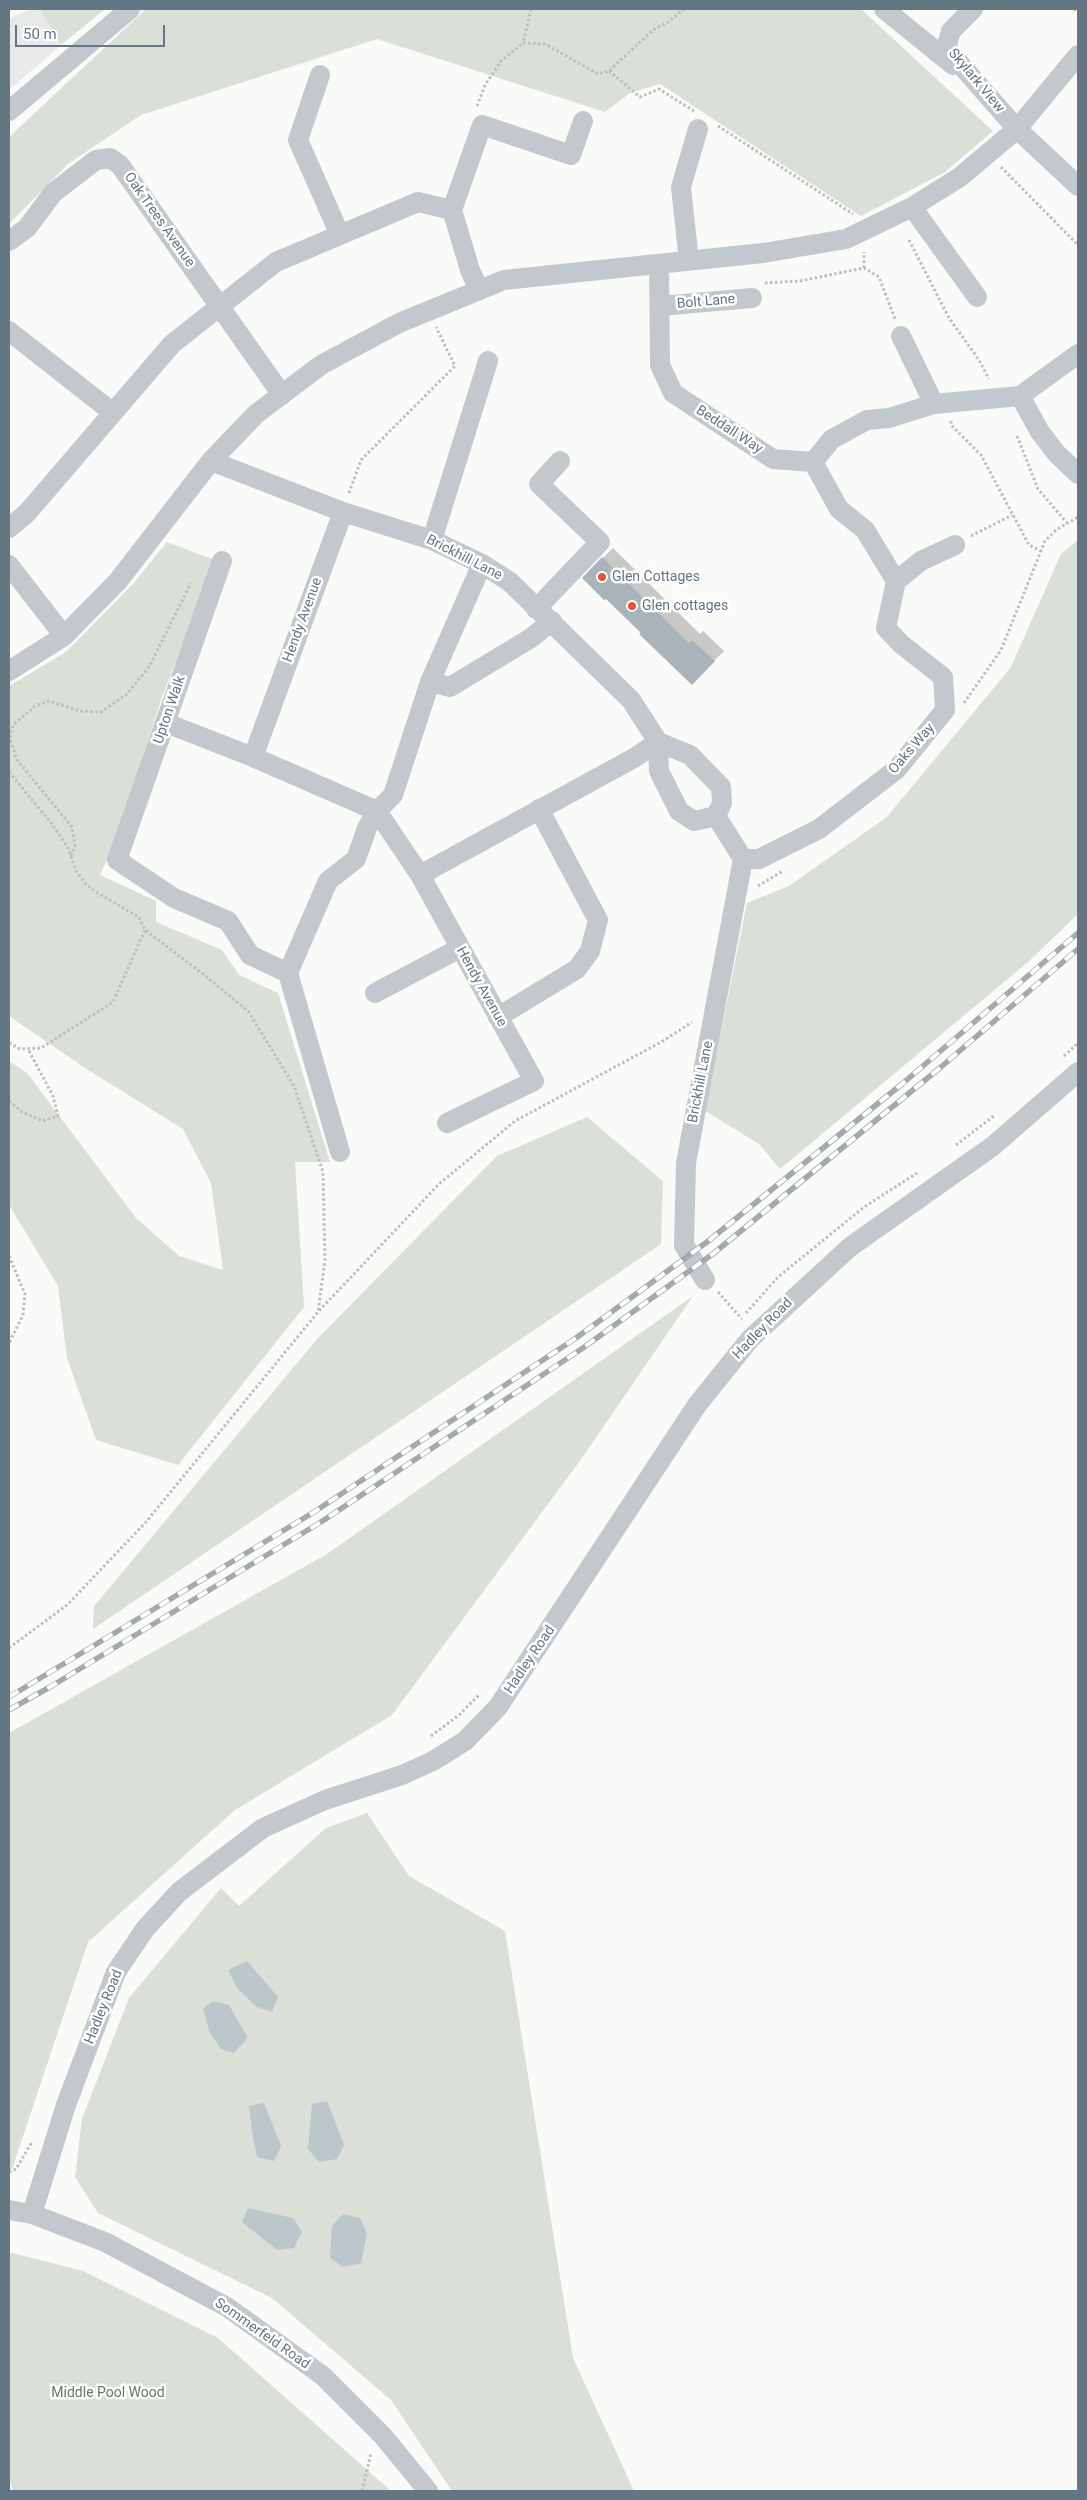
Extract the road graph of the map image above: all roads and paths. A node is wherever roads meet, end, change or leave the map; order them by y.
1 (130, 9) edge
2 (531, 9) edge
3 (684, 9) edge
4 (884, 9) edge
5 (973, 9) edge
6 (1074, 9) edge
7 (1078, 12) edge
8 (523, 43) junction
9 (1078, 55) edge
10 (609, 71) junction
11 (320, 75) dead end
12 (973, 79) junction
13 (9, 111) edge
14 (583, 121) dead end
15 (704, 123) junction
16 (482, 125) junction
17 (1017, 129) junction
18 (988, 153) junction
19 (1078, 186) edge
20 (452, 210) junction
21 (904, 211) junction
22 (864, 230) junction
23 (340, 235) junction
24 (9, 241) edge
25 (1078, 245) edge
26 (689, 261) junction
27 (658, 264) junction
28 (864, 268) dead end
29 (479, 290) junction
30 (977, 297) dead end
31 (752, 298) dead end
32 (219, 305) junction
33 (660, 306) junction
34 (428, 311) junction
35 (9, 331) edge
36 (901, 336) joint
37 (1074, 358) edge
38 (488, 361) dead end
39 (282, 395) junction
40 (1020, 396) junction
41 (999, 398) junction
42 (940, 404) junction
43 (112, 412) junction
44 (1014, 429) dead end
45 (211, 461) junction
46 (560, 461) dead end
47 (813, 462) junction
48 (1078, 474) edge
49 (343, 512) junction
50 (1012, 515) junction
51 (1078, 517) edge
52 (1067, 523) junction
53 (9, 528) edge
54 (432, 540) junction
55 (955, 545) joint
56 (222, 561) dead end
57 (482, 564) junction
58 (9, 565) edge
59 (896, 581) junction
60 (192, 582) dead end
61 (536, 609) junction
62 (552, 621) junction
63 (64, 636) junction
64 (9, 671) edge
65 (430, 682) junction
66 (166, 723) junction
67 (658, 742) junction
68 (253, 756) junction
69 (9, 772) edge
70 (538, 810) junction
71 (377, 812) junction
72 (716, 816) junction
73 (71, 856) junction
74 (744, 859) junction
75 (420, 875) junction
76 (145, 930) junction
77 (460, 948) junction
78 (288, 973) junction
79 (375, 994) dead end
80 (716, 1007) junction
81 (498, 1017) junction
82 (9, 1043) edge
83 (1078, 1043) edge
84 (28, 1049) junction
85 (1058, 1061) dead end
86 (1078, 1072) edge
87 (9, 1101) edge
88 (1003, 1110) dead end
89 (447, 1124) dead end
90 (950, 1151) dead end
91 (340, 1152) dead end
92 (919, 1172) dead end
93 (9, 1256) edge
94 (705, 1280) joint
95 (318, 1312) junction
96 (741, 1319) junction
97 (736, 1326) dead end
98 (755, 1334) junction
99 (9, 1344) edge
100 (9, 1648) edge
101 (486, 1688) dead end
102 (429, 1738) dead end
103 (34, 2138) dead end
104 (9, 2172) edge
105 (9, 2210) edge
106 (32, 2214) junction
107 (376, 2429) junction
108 (362, 2491) edge
109 (428, 2491) edge

1 - 13 street
2 - 8 path
3 - 10 path
4 - 12 street
5 - 12 street, Skylark View
6 - 7 path
8 - 10 path
8 - 16 path
9 - 17 street
10 - 15 path
11 - 23 street
12 - 17 street, Skylark View
14 - 16 street
15 - 22 path
15 - 26 street
16 - 20 street
17 - 18 street
17 - 19 street, Skylark View
18 - 21 street
18 - 25 path
20 - 23 street
20 - 29 street
21 - 22 street
21 - 30 street
21 - 41 path
22 - 26 street
23 - 32 street
24 - 32 street, Oak Trees Avenue
26 - 27 street
27 - 29 street
27 - 33 street, Beddall Way
28 - 36 path
29 - 34 street
31 - 33 street, Bolt Lane
32 - 39 street, Oak Trees Avenue
32 - 43 street
33 - 47 street, Beddall Way
34 - 39 street
34 - 49 path
35 - 43 street
36 - 42 street
37 - 40 street
38 - 54 street
39 - 45 street
40 - 41 street
40 - 48 street
41 - 42 street
42 - 47 street
42 - 50 path
43 - 53 street
44 - 52 path
45 - 49 street, Brickhill Lane
45 - 63 street
46 - 61 street
47 - 59 street
49 - 54 street, Brickhill Lane
49 - 68 street, Hendy Avenue
50 - 52 path
50 - 55 path
51 - 52 path
54 - 57 street, Brickhill Lane
55 - 59 street
56 - 66 street, Upton Walk
57 - 61 street, Brickhill Lane
57 - 65 street
58 - 63 street
59 - 74 street, Oaks Way
60 - 73 path
61 - 62 street, Brickhill Lane
62 - 65 street
62 - 67 street, Brickhill Lane
63 - 64 street
65 - 71 street
66 - 68 street
66 - 78 street, Upton Walk
67 - 70 street
67 - 72 street
67 - 72 street
68 - 71 street
69 - 73 path
70 - 75 street
70 - 81 street
71 - 75 street, Hendy Avenue
71 - 78 street
72 - 74 street
73 - 76 path
74 - 80 street, Brickhill Lane
75 - 77 street, Hendy Avenue
76 - 84 path
76 - 95 path
77 - 79 street
77 - 81 street, Hendy Avenue
78 - 91 street
80 - 94 street, Brickhill Lane
80 - 95 path
81 - 89 street, Hendy Avenue
82 - 84 path
83 - 85 path
84 - 87 path
86 - 98 street, Hadley Road
88 - 90 path
92 - 96 path
93 - 99 path
94 - 96 path
95 - 100 path
96 - 97 path
96 - 98 path
98 - 106 street, Hadley Road
101 - 102 path
103 - 104 path
105 - 106 street
106 - 107 street, Sommerfeld Road
107 - 108 path
107 - 109 street, Sommerfeld Road

